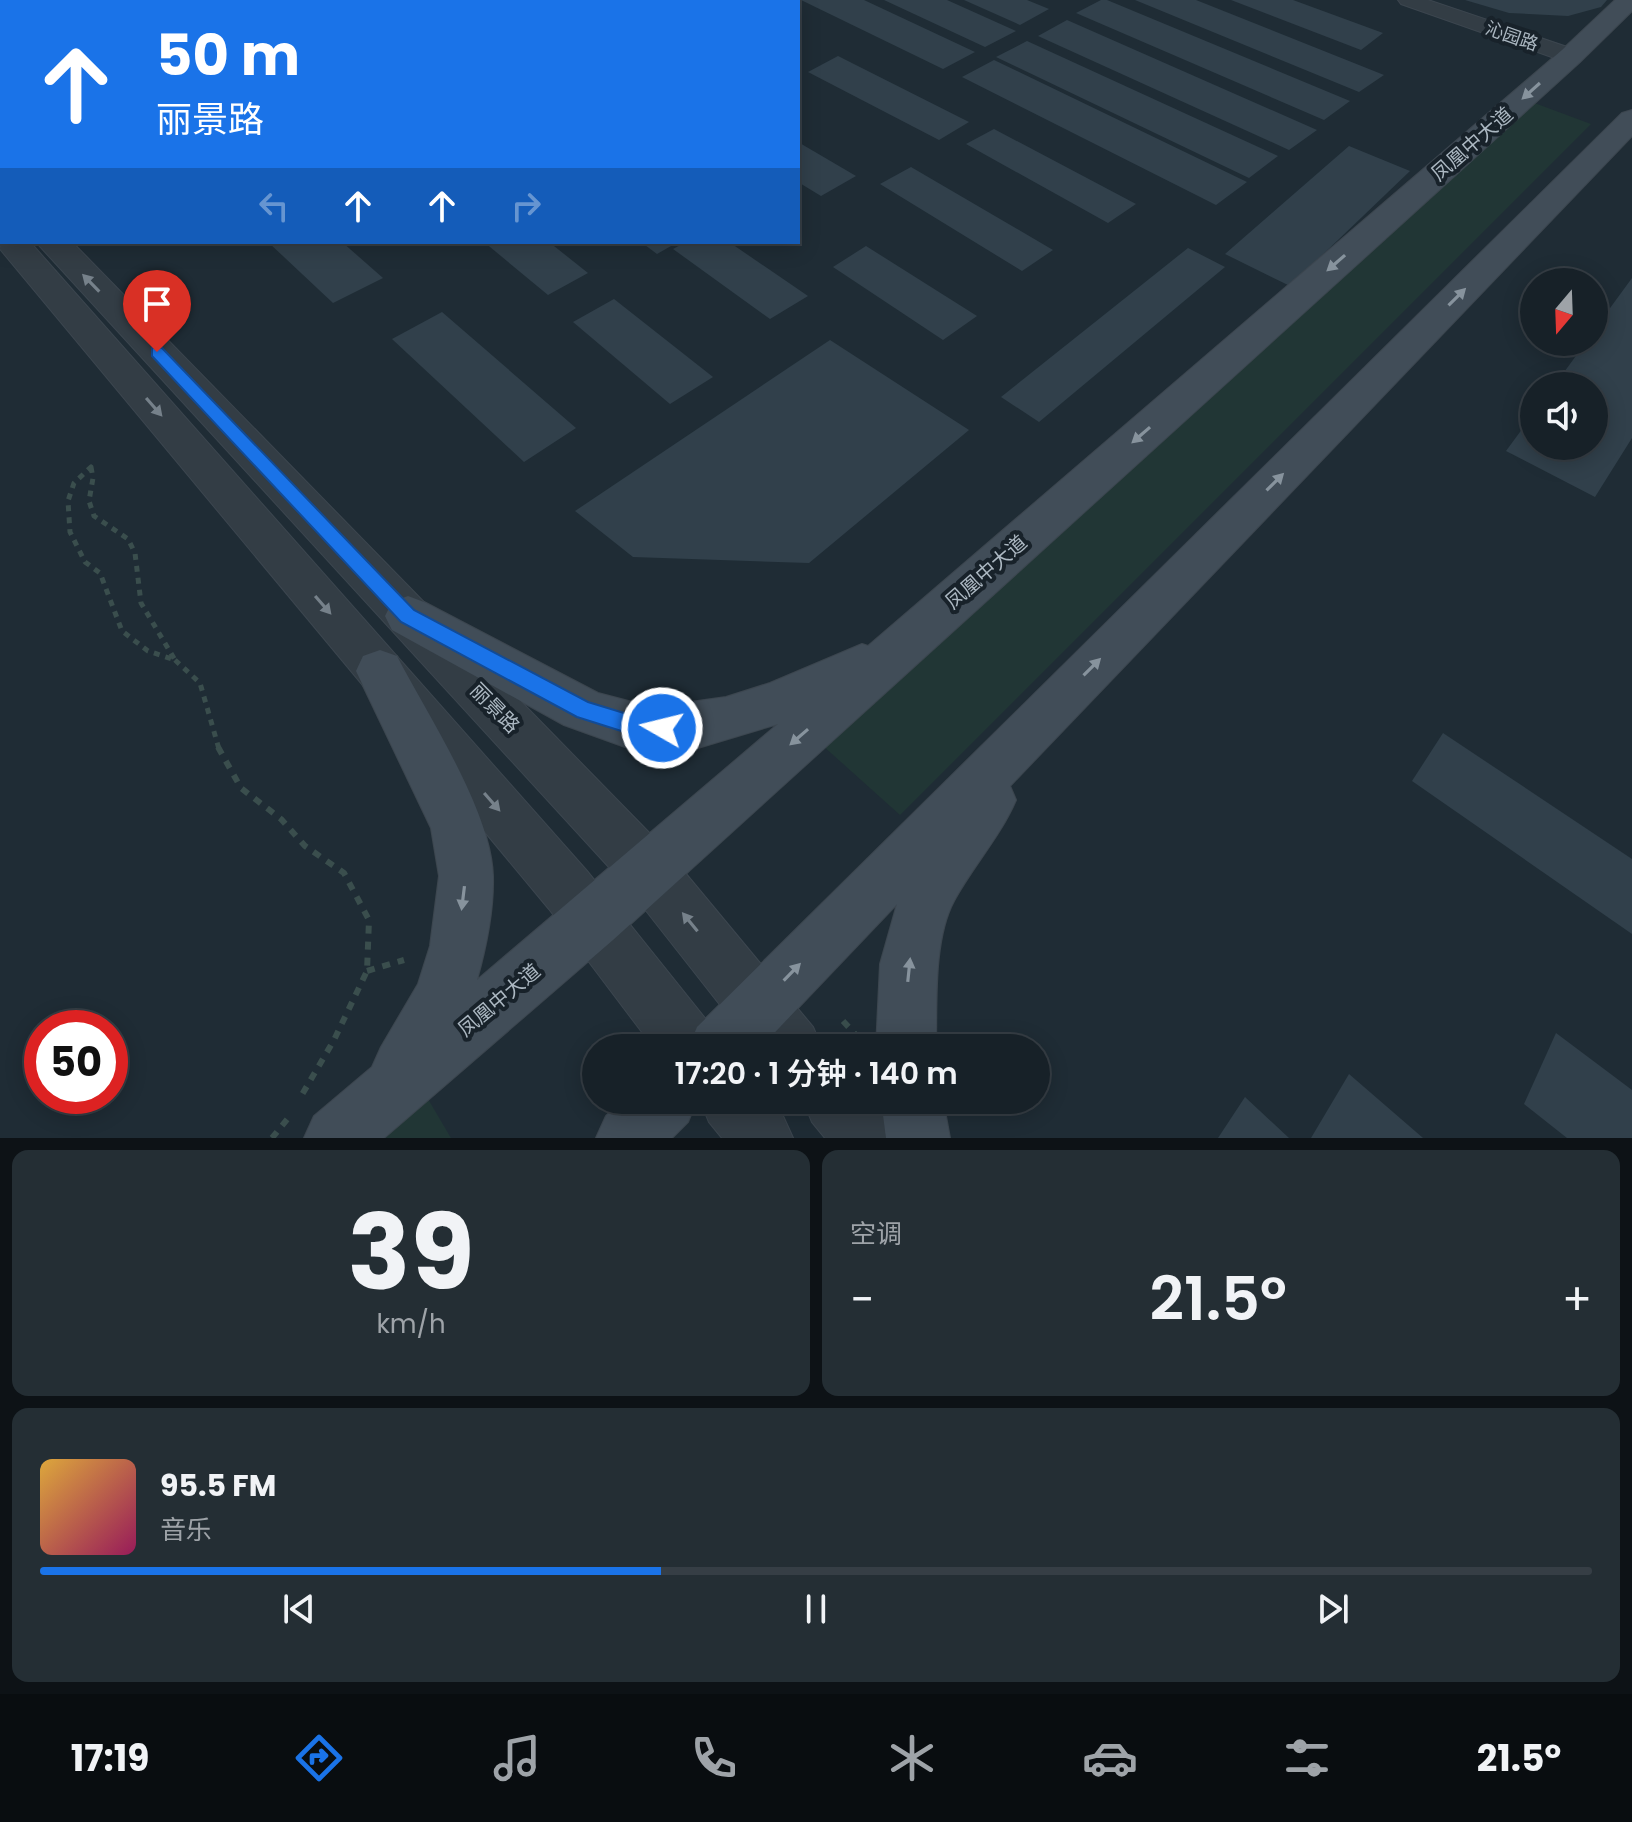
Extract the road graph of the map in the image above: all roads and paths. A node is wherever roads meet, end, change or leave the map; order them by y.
1 (1408, 0) edge
2 (1629, 0) edge
3 (1571, 56) junction
4 (1632, 119) edge
5 (14, 244) edge
6 (55, 244) edge
7 (408, 616) junction
8 (897, 650) junction
9 (175, 660) junction
10 (380, 671) junction
11 (1057, 704) junction
12 (648, 870) junction
13 (593, 920) junction
14 (410, 958) dead end
15 (367, 971) junction
16 (758, 1007) junction
17 (680, 1034) edge
18 (732, 1034) edge
19 (780, 1034) edge
20 (906, 1034) edge
21 (385, 1097) junction
22 (299, 1101) dead end
23 (292, 1113) dead end
24 (652, 1114) edge
25 (742, 1114) edge
26 (845, 1114) edge
27 (914, 1114) edge
28 (272, 1138) edge
29 (336, 1138) edge
30 (628, 1138) edge
31 (761, 1138) edge
32 (864, 1138) edge
33 (918, 1138) edge

1 - 3 street, 沁园路
2 - 3 main road, 凤凰中大道
3 -> 8 main road, 凤凰中大道
11 -> 4 main road
5 -> 10 street
7 -> 6 street, 丽景路
7 - 8 main road
7 - 12 street, 丽景路
8 -> 12 main road, 凤凰中大道
9 - 9 path
9 - 15 path
10 -> 13 street
10 -> 21 main road
16 -> 11 main road
20 -> 11 main road
12 - 13 main road, 凤凰中大道
16 -> 12 street, 丽景路
13 - 17 street
13 - 21 main road, 凤凰中大道
14 - 15 path
15 - 22 path
16 - 18 main road
16 - 19 street, 丽景路
21 - 29 main road, 凤凰中大道
23 - 28 path
24 - 30 main road
25 - 31 street
26 - 32 street
27 - 33 main road

